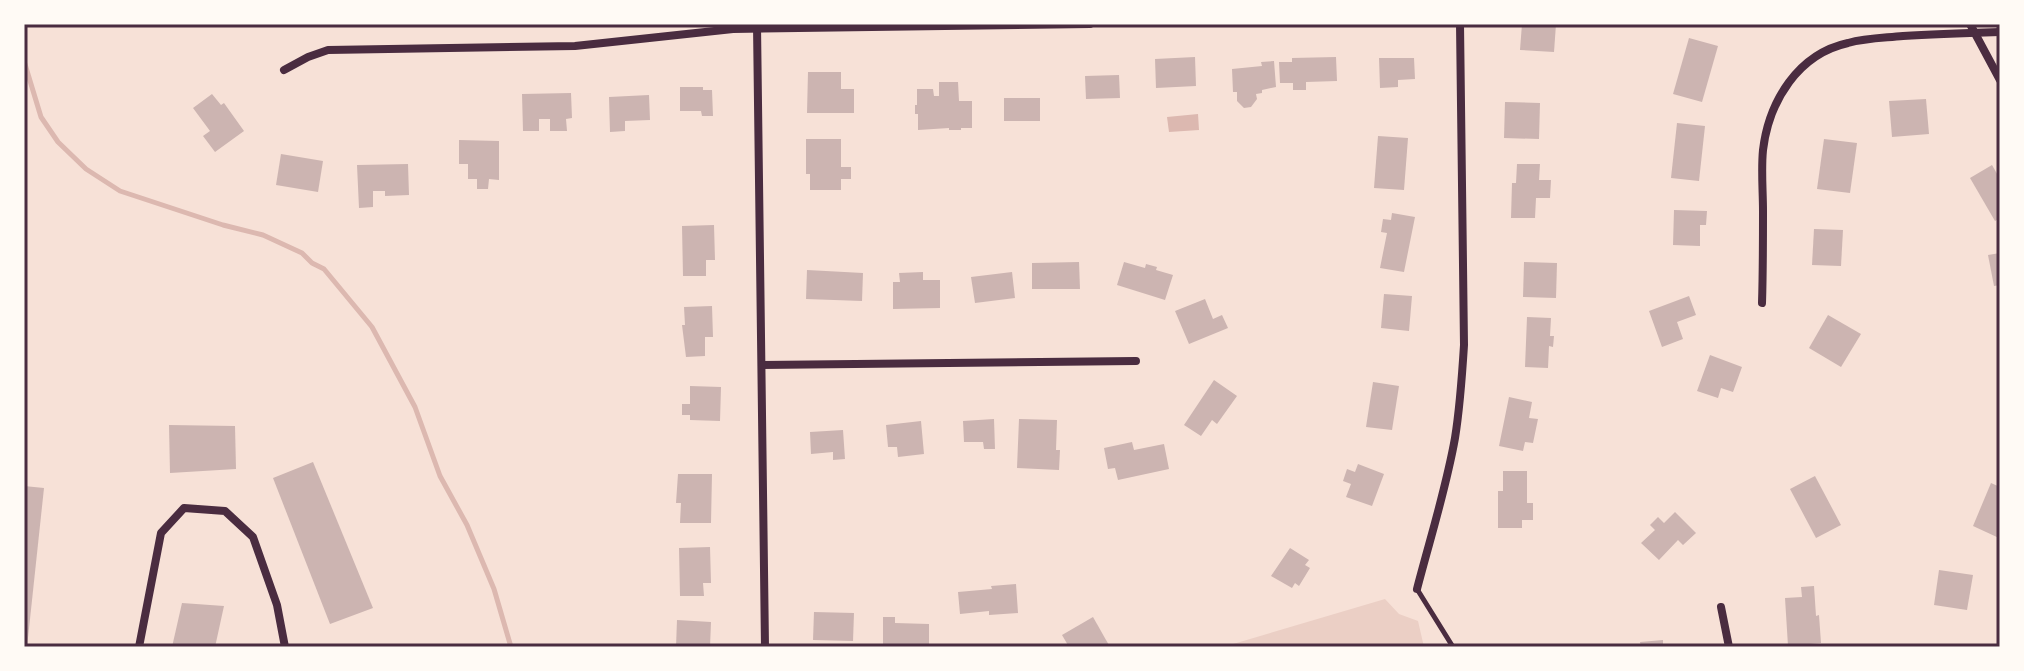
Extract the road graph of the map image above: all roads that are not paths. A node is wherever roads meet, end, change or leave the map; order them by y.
1 (1090, 24) edge
2 (1460, 24) edge
3 (757, 26) edge
4 (1972, 28) edge
5 (2000, 32) edge
6 (284, 70) dead end
7 (2000, 80) edge
8 (1762, 303) dead end
9 (1136, 361) dead end
10 (762, 365) junction
11 (1417, 589) joint
12 (1721, 607) dead end
13 (139, 647) edge
14 (285, 647) edge
15 (765, 647) edge
16 (1453, 647) edge
17 (1729, 647) edge

1 - 3 street
2 - 11 street
3 - 6 street
3 - 10 street
4 - 5 street
4 - 7 street
4 - 8 street
9 - 10 street
10 - 15 street
11 - 16 lane
12 - 17 street
13 - 14 street

